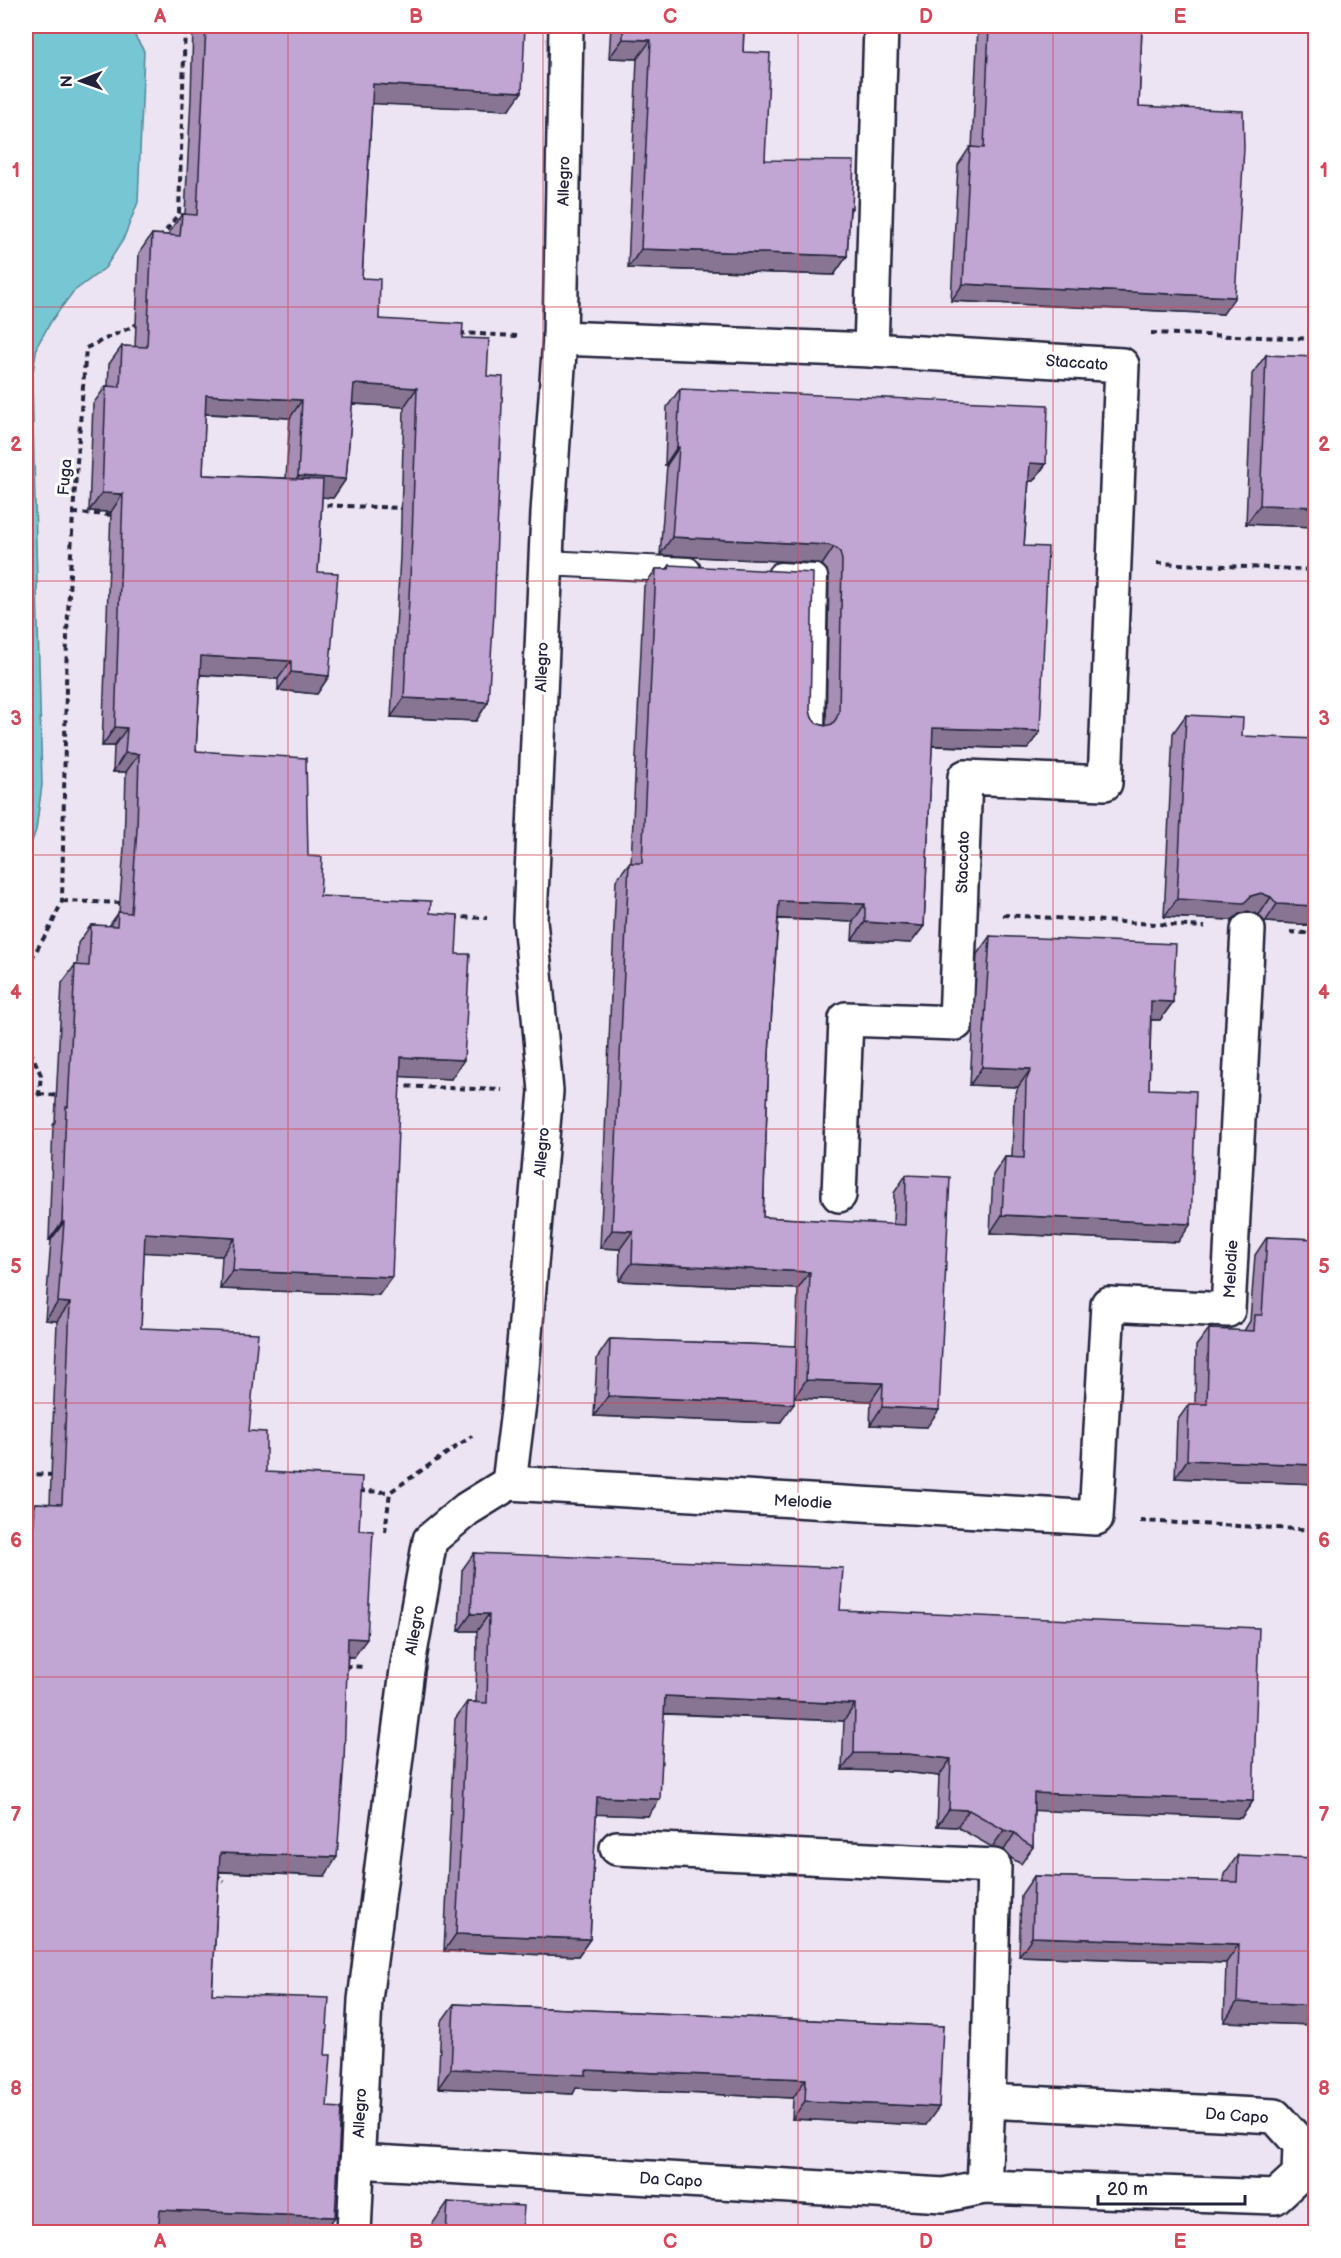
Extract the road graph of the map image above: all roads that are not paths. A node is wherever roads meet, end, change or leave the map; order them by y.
1 (566, 26) edge
2 (881, 26) edge
3 (560, 338) junction
4 (871, 350) junction
5 (546, 563) junction
6 (710, 572) edge
7 (756, 574) edge
8 (812, 729) edge
9 (1248, 930) road end
10 (840, 1195) dead end
11 (508, 1483) junction
12 (617, 1848) dead end
13 (988, 2101) junction
14 (357, 2161) junction
15 (984, 2187) junction
16 (354, 2232) edge

1 - 3 street, Allegro
2 - 4 street
3 - 4 street, Staccato
3 - 5 street, Allegro
4 - 10 street, Staccato
5 - 6 lane
5 - 11 street, Allegro
7 - 8 lane
9 - 11 street, Melodie
11 - 14 street, Allegro
12 - 13 street
13 - 15 street
13 - 15 street, Da Capo
14 - 15 street, Da Capo
14 - 16 street, Allegro

